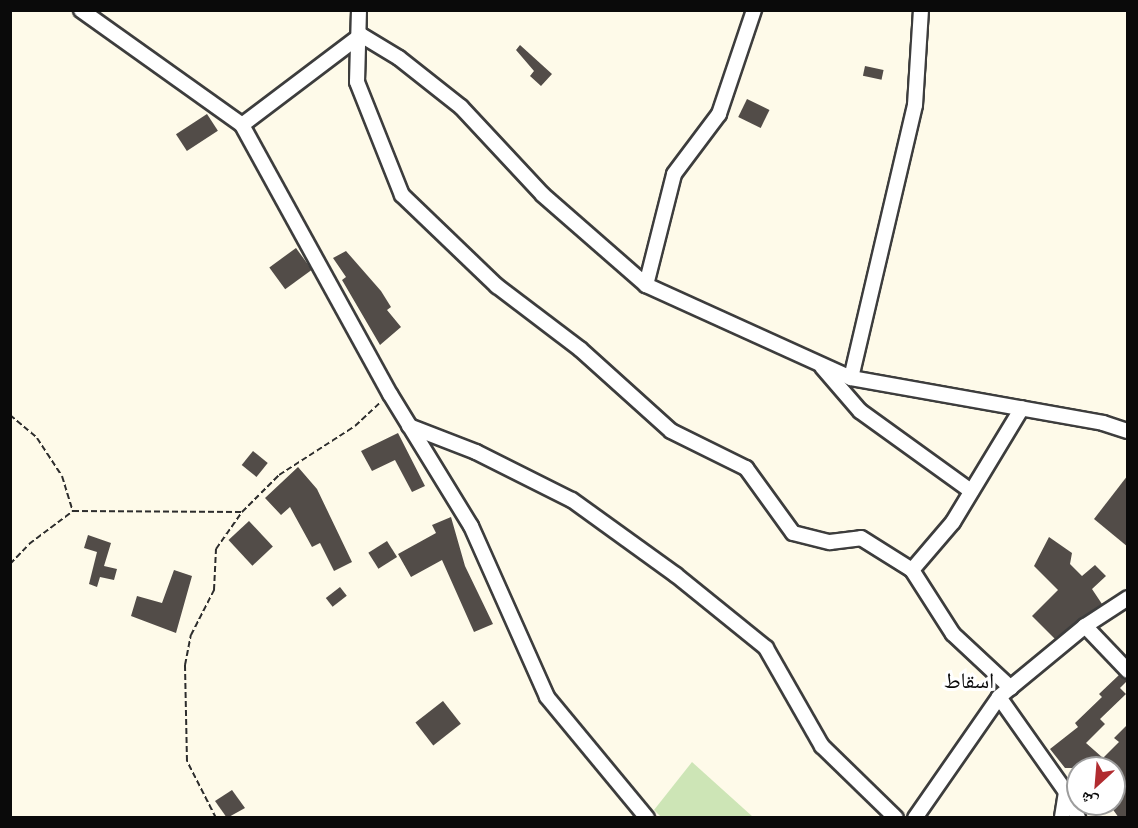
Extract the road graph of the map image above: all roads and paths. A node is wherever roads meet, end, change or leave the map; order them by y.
1 (81, 10) edge
2 (359, 10) edge
3 (754, 10) edge
4 (921, 10) edge
5 (361, 35) junction
6 (242, 125) junction
7 (646, 285) junction
8 (819, 363) junction
9 (851, 378) junction
10 (390, 394) junction
11 (1022, 408) junction
12 (10, 415) edge
13 (410, 426) junction
14 (1128, 431) edge
15 (971, 491) junction
16 (73, 511) junction
17 (242, 512) junction
18 (10, 564) edge
19 (912, 570) junction
20 (1128, 598) edge
21 (1085, 626) junction
22 (1128, 670) edge
23 (1011, 688) junction
24 (999, 698) junction
25 (1066, 792) joint
26 (216, 818) edge
27 (647, 818) edge
28 (896, 818) edge
29 (915, 818) edge
30 (1062, 818) edge

1 - 6 street
2 - 5 street
3 - 7 street
4 - 9 street
5 - 6 street
5 - 7 street
5 - 19 street
6 - 10 street
7 - 8 street
8 - 9 street
8 - 15 street
9 - 11 street
10 - 13 street
10 - 17 path
11 - 14 street
11 - 15 street
12 - 16 path
13 - 27 street
13 - 28 street
15 - 19 street
16 - 17 path
16 - 18 path
17 - 26 path
19 - 23 street
20 - 21 street
21 - 22 street
21 - 23 street
23 - 24 street
24 - 25 street
24 - 29 street
25 - 30 street

